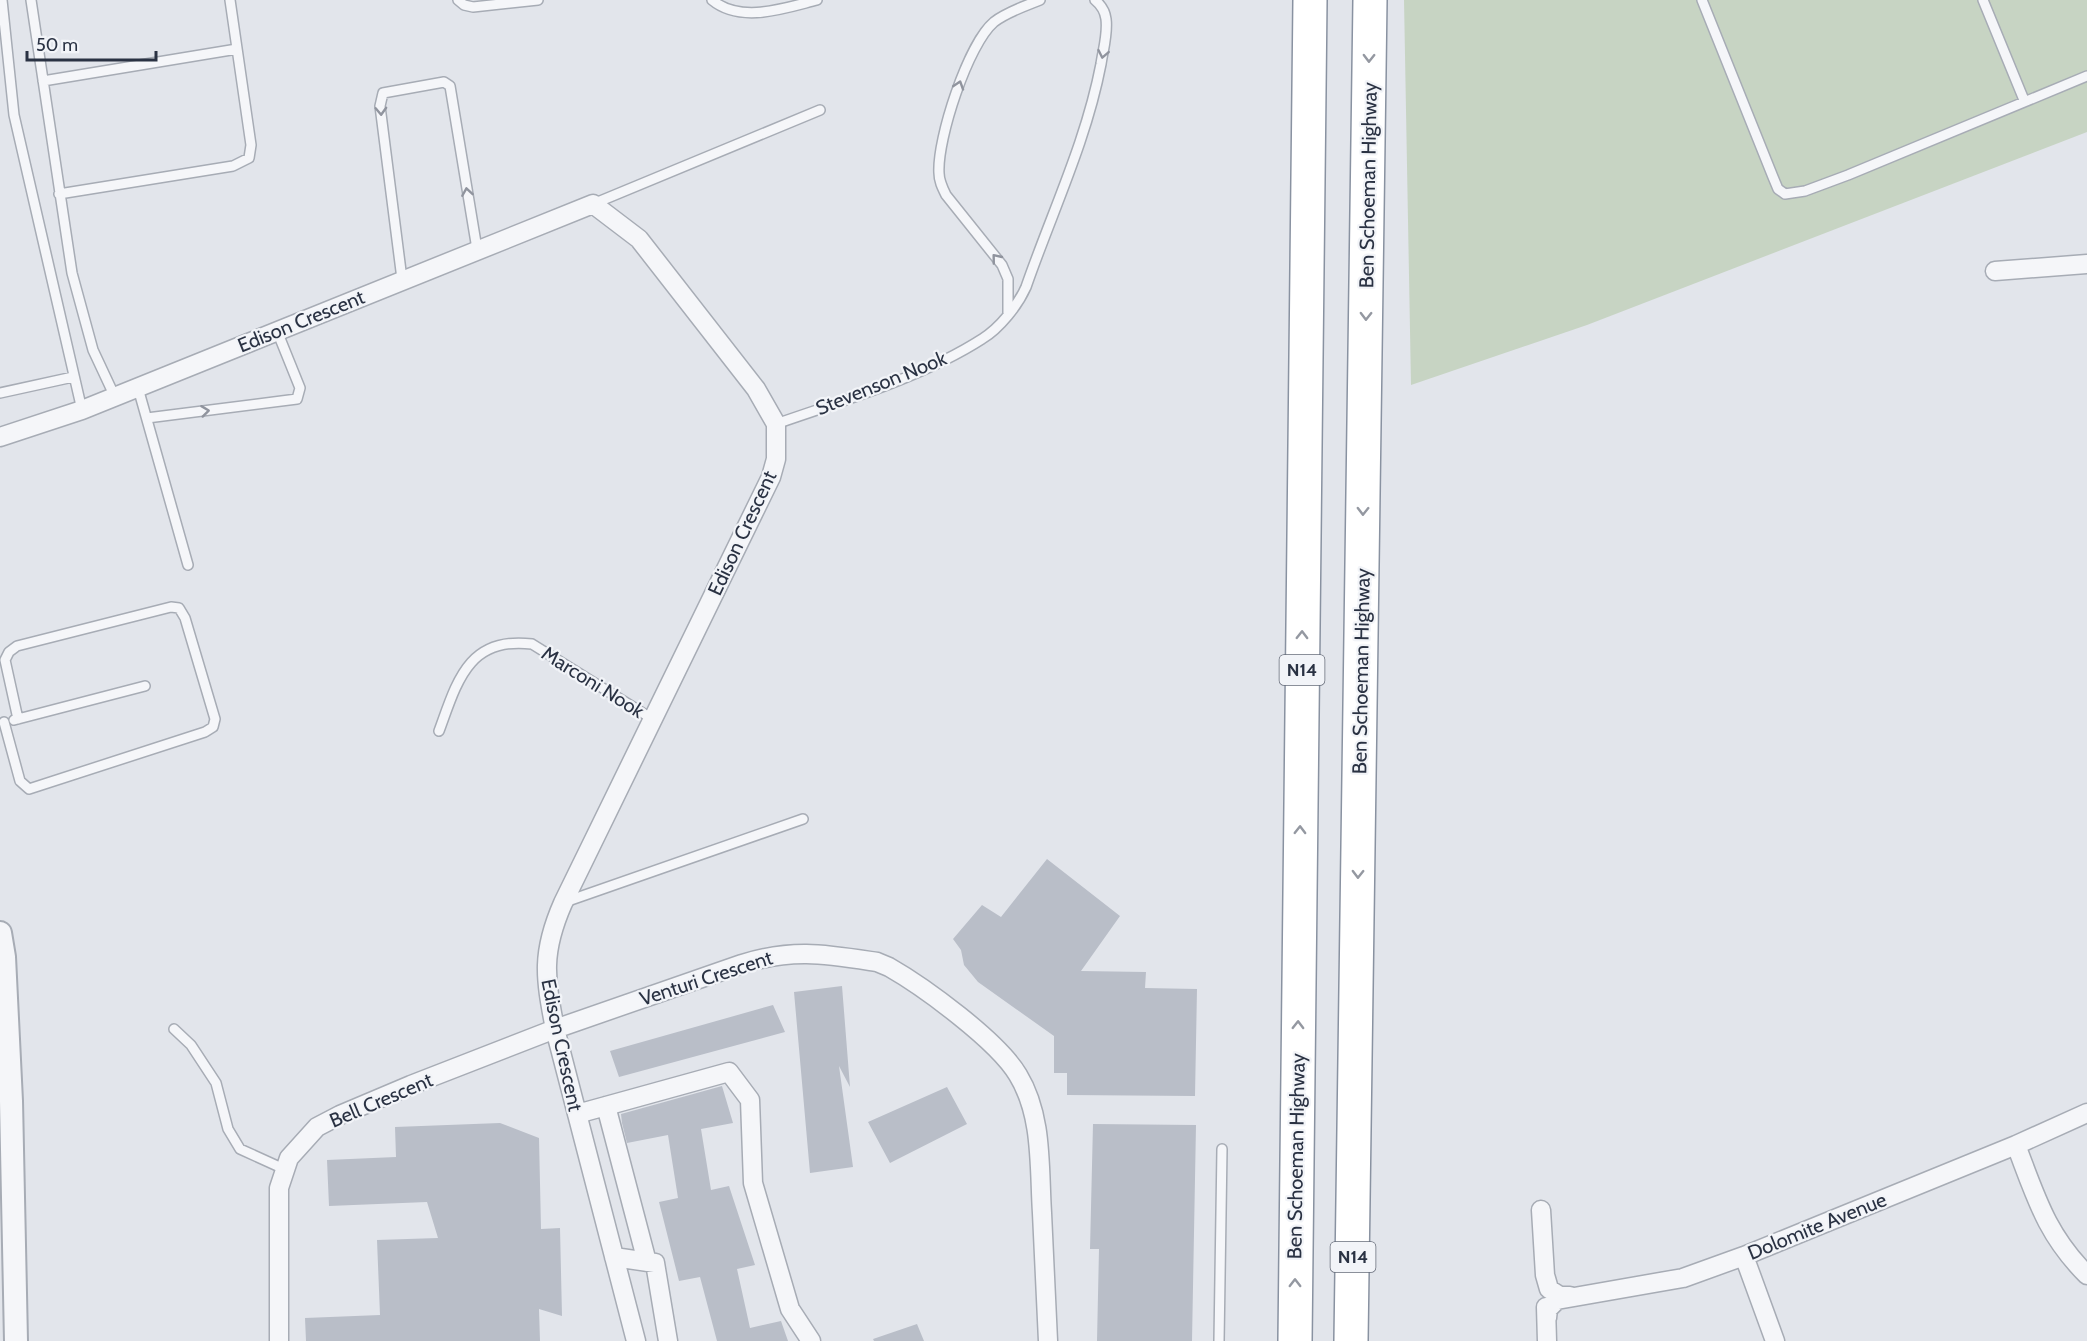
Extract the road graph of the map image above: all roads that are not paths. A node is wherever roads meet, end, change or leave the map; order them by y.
1 (2, 0) edge
2 (31, 0) edge
3 (230, 0) edge
4 (458, 0) edge
5 (537, 0) edge
6 (712, 0) edge
7 (817, 0) edge
8 (1040, 0) edge
9 (1095, 0) edge
10 (1310, 0) edge
11 (1370, 0) edge
12 (1702, 0) edge
13 (1983, 0) edge
14 (237, 49) junction
15 (2087, 76) edge
16 (43, 81) junction
17 (2024, 100) junction
18 (820, 110) dead end
19 (59, 194) junction
20 (593, 204) junction
21 (477, 249) junction
22 (2087, 264) edge
23 (1995, 271) dead end
24 (402, 279) junction
25 (1008, 313) junction
26 (277, 331) junction
27 (73, 377) junction
28 (138, 388) junction
29 (0, 393) edge
30 (115, 397) junction
31 (82, 410) junction
32 (147, 418) junction
33 (777, 424) junction
34 (0, 437) edge
35 (188, 565) dead end
36 (145, 686) dead end
37 (18, 719) junction
38 (654, 720) junction
39 (2, 723) edge
40 (439, 731) dead end
41 (803, 819) dead end
42 (563, 903) junction
43 (0, 933) edge
44 (2, 956) edge
45 (174, 1029) dead end
46 (555, 1029) junction
47 (606, 1106) junction
48 (2087, 1113) edge
49 (577, 1114) junction
50 (6, 1133) edge
51 (2016, 1145) junction
52 (1222, 1149) dead end
53 (284, 1169) junction
54 (1354, 1173) junction
55 (1541, 1210) dead end
56 (1744, 1256) junction
57 (614, 1257) junction
58 (647, 1262) junction
59 (1545, 1275) junction
60 (2087, 1275) edge
61 (1570, 1296) junction
62 (1547, 1318) junction
63 (16, 1341) edge
64 (279, 1341) edge
65 (636, 1341) edge
66 (668, 1341) edge
67 (811, 1341) edge
68 (1048, 1341) edge
69 (1219, 1341) edge
70 (1295, 1341) edge
71 (1351, 1341) edge
72 (1358, 1341) edge
73 (1547, 1341) edge
74 (1775, 1341) edge

1 - 27 lane
2 - 16 lane
3 - 14 lane
4 - 5 lane
6 - 7 lane
25 -> 8 lane
9 -> 25 lane, Stevenson Nook
70 -> 10 highway, Ben Schoeman Highway / N14
11 -> 54 highway, Ben Schoeman Highway / N14
12 - 17 lane
13 - 17 lane
14 - 16 lane
14 - 19 lane
15 - 17 lane
16 - 19 lane
18 - 20 lane
19 - 30 lane
20 - 21 street, Edison Crescent
20 - 33 street
21 - 24 street, Edison Crescent
21 -> 24 lane
22 - 23 street
24 - 26 street, Edison Crescent
25 - 33 lane, Stevenson Nook
26 - 28 street, Edison Crescent
32 -> 26 lane
27 - 29 lane
27 - 31 lane
28 - 30 street, Edison Crescent
28 - 32 lane
30 - 31 street, Edison Crescent
31 - 34 street, Edison Crescent
32 - 35 lane
33 - 38 street, Edison Crescent
36 - 37 lane
37 - 39 lane
37 - 39 lane
38 - 40 lane, Marconi Nook
38 - 42 street, Edison Crescent
41 - 42 lane
42 - 46 street, Edison Crescent
43 - 44 street
44 - 50 street
45 - 53 lane
46 - 49 street, Edison Crescent
46 - 53 street, Bell Crescent
46 - 68 street, Venturi Crescent
47 - 49 street
47 - 58 street
47 - 67 street
48 - 51 street, Dolomite Avenue
49 - 57 street, Edison Crescent
50 - 63 street
51 - 56 street, Dolomite Avenue
51 - 60 street
52 - 69 lane
53 - 64 street, Bell Crescent
54 - 71 highway, Ben Schoeman Highway / N14
54 - 72 highway
55 - 59 street
56 - 61 street, Dolomite Avenue
56 - 74 street
57 - 58 street
57 - 65 street, Edison Crescent
58 - 66 street
59 - 61 street
59 - 62 street
61 - 62 street
62 - 73 street

